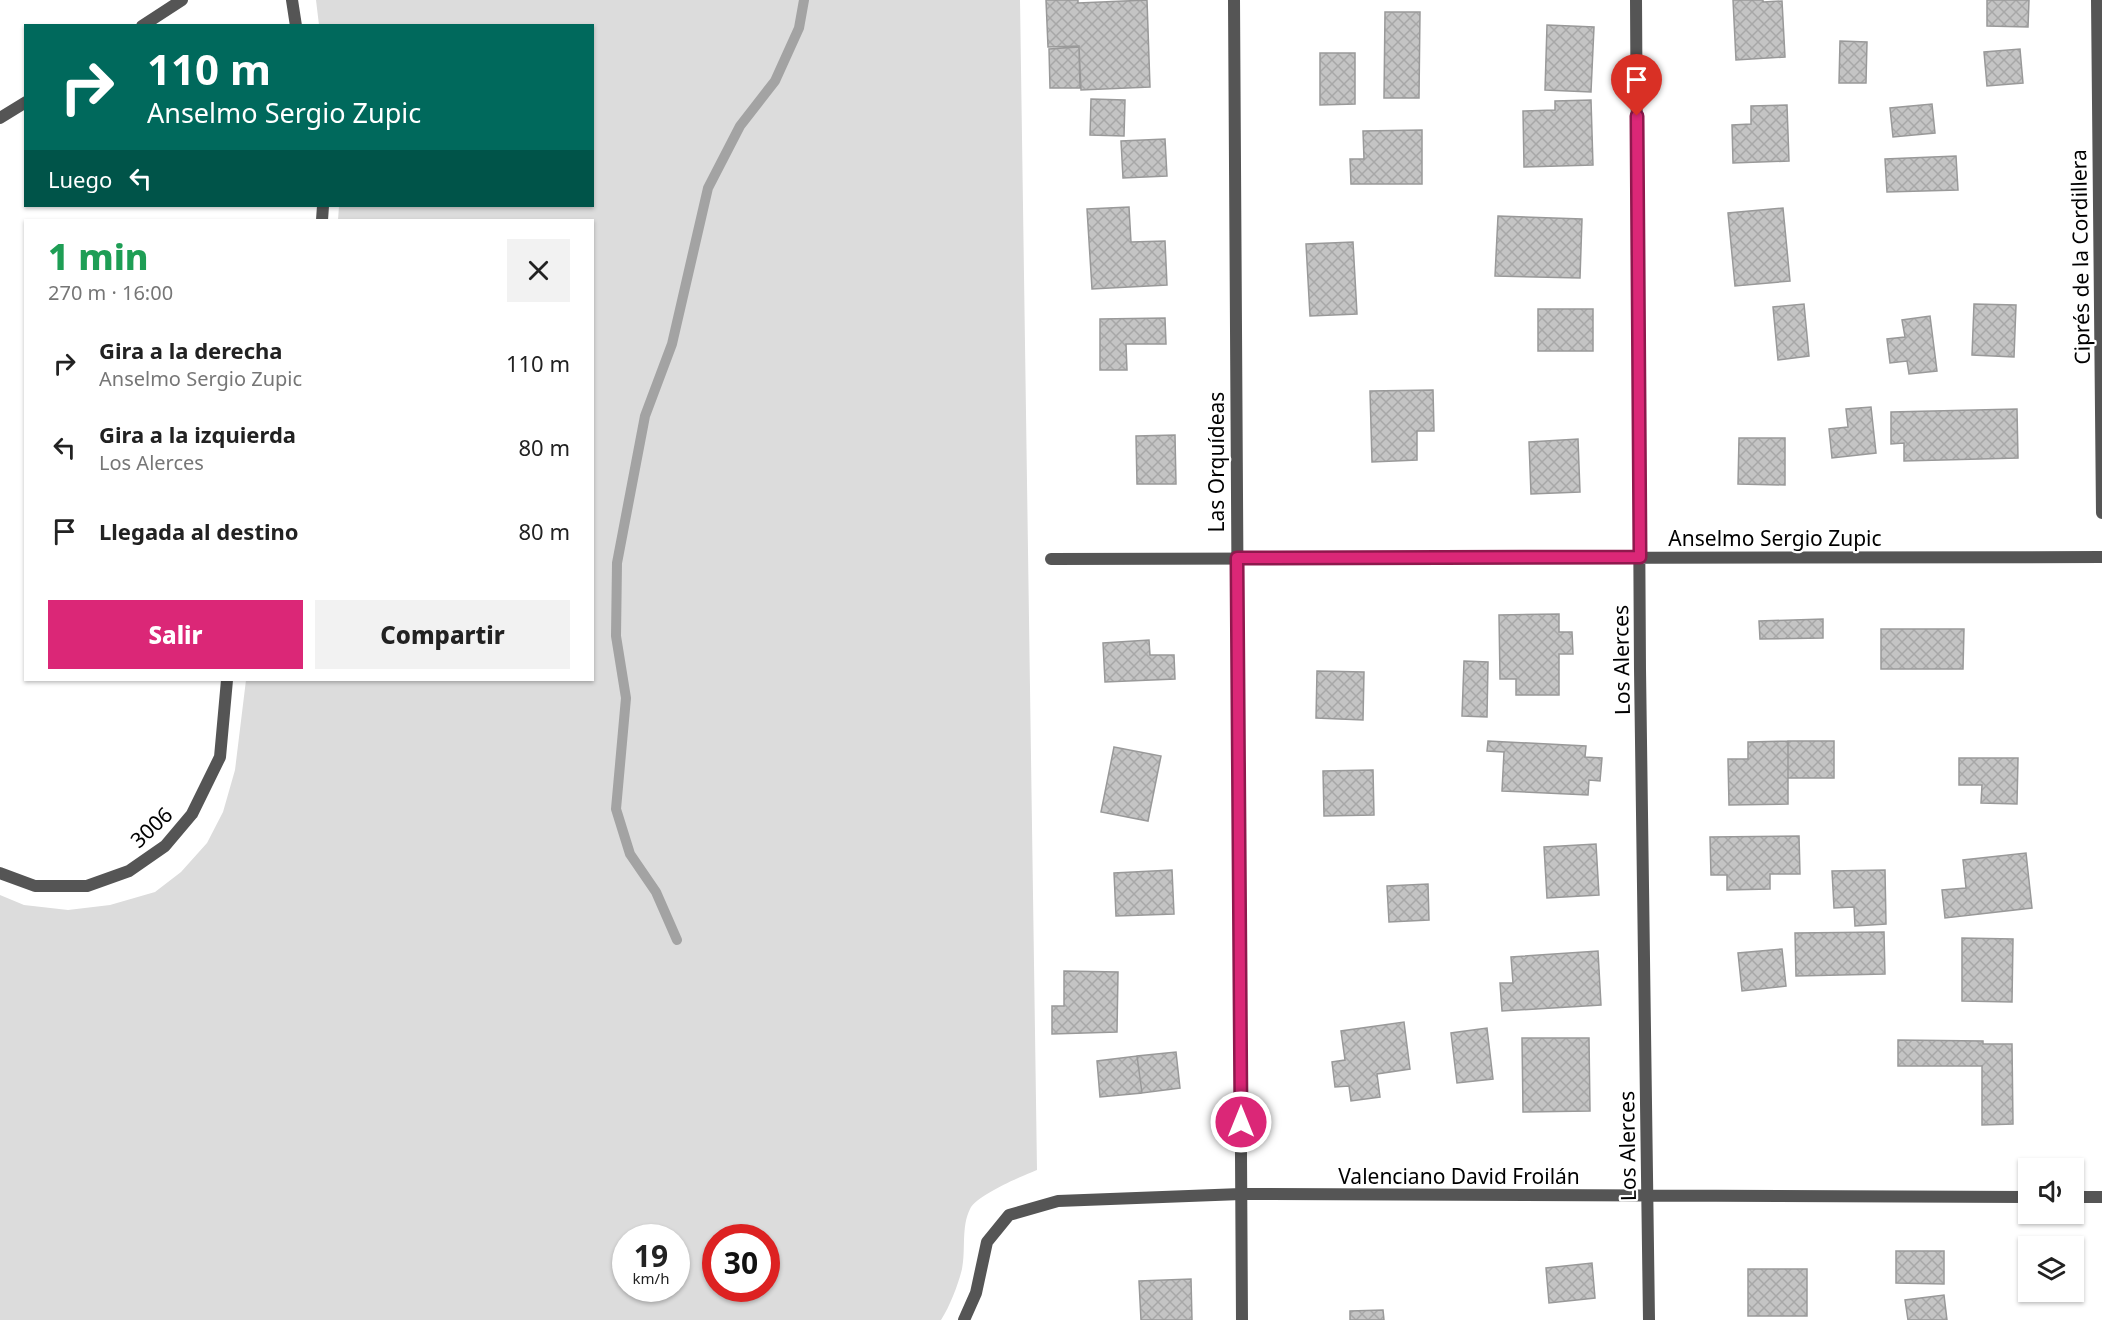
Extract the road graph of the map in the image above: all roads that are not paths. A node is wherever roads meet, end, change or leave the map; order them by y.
1 (182, 0) edge
2 (292, 0) edge
3 (1234, 0) edge
4 (1636, 0) edge
5 (2097, 0) edge
6 (145, 24) edge
7 (296, 24) edge
8 (24, 103) edge
9 (0, 118) edge
10 (2102, 513) edge
11 (1640, 557) junction
12 (2102, 557) edge
13 (1237, 558) junction
14 (1051, 560) dead end
15 (226, 681) edge
16 (0, 873) edge
17 (1241, 1194) junction
18 (1647, 1197) junction
19 (2018, 1197) edge
20 (2084, 1197) edge
21 (2102, 1197) edge
22 (964, 1320) edge
23 (1242, 1320) edge
24 (1649, 1320) edge

1 - 6 street
2 - 7 street
3 - 13 street, Las Orquídeas
4 - 11 street, Los Alerces
5 - 10 street, Ciprés de la Cordillera
8 - 9 street
11 - 12 street, Anselmo Sergio Zupic
11 - 13 street, Anselmo Sergio Zupic
11 - 18 street, Los Alerces
13 - 14 street, Anselmo Sergio Zupic
13 - 17 street, Las Orquídeas
15 - 16 street, 3006
17 - 18 street, Valenciano David Froilán
17 - 22 street, Valenciano David Froilán
17 - 23 street, Las Orquídeas
18 - 19 street, Valenciano David Froilán
18 - 24 street, Los Alerces
20 - 21 street

